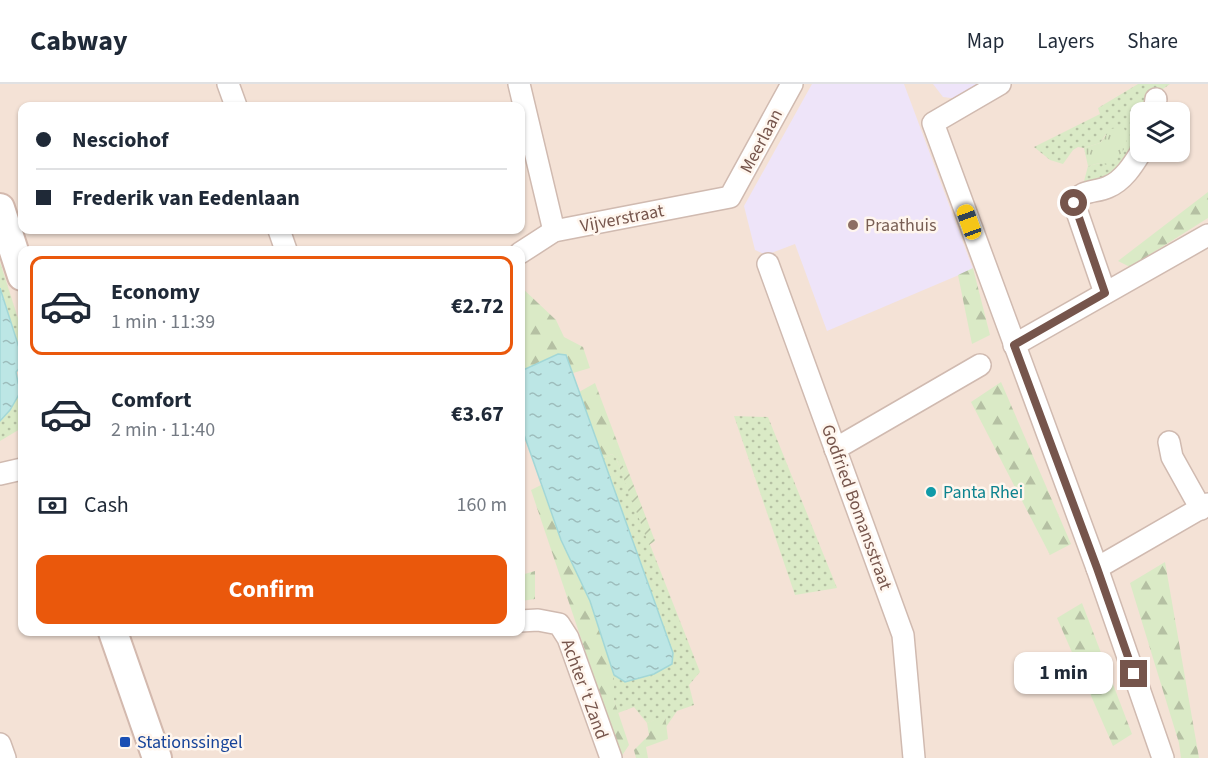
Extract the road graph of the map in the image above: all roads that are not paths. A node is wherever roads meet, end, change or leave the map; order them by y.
1 (228, 84) edge
2 (519, 84) edge
3 (792, 84) edge
4 (1000, 84) edge
5 (235, 102) edge
6 (523, 102) edge
7 (525, 109) edge
8 (1134, 162) edge
9 (730, 197) joint
10 (0, 208) edge
11 (554, 231) junction
12 (1208, 235) edge
13 (525, 251) edge
14 (18, 264) edge
15 (768, 264) dead end
16 (1105, 293) junction
17 (1014, 345) junction
18 (980, 365) dead end
19 (1169, 442) dead end
20 (835, 449) junction
21 (18, 470) edge
22 (0, 474) edge
23 (1204, 507) edge
24 (1097, 568) junction
25 (525, 621) edge
26 (114, 636) edge
27 (0, 744) edge
28 (5, 758) edge
29 (157, 758) edge
30 (610, 758) edge
31 (914, 758) edge
32 (1162, 758) edge

1 - 5 street
2 - 6 street
3 - 9 street, Meerlaan
4 - 17 street
7 - 11 street
8 - 16 street
9 - 11 street, Vijverstraat
10 - 14 street
11 - 13 street, Vijverstraat
12 - 16 street
15 - 20 street, Godfried Bomansstraat
16 - 17 street
17 - 24 street
18 - 20 street
19 - 23 street
20 - 31 street, Godfried Bomansstraat
21 - 22 street
23 - 24 street
24 - 32 street
25 - 30 street, Achter 't Zand
26 - 29 street
27 - 28 street

